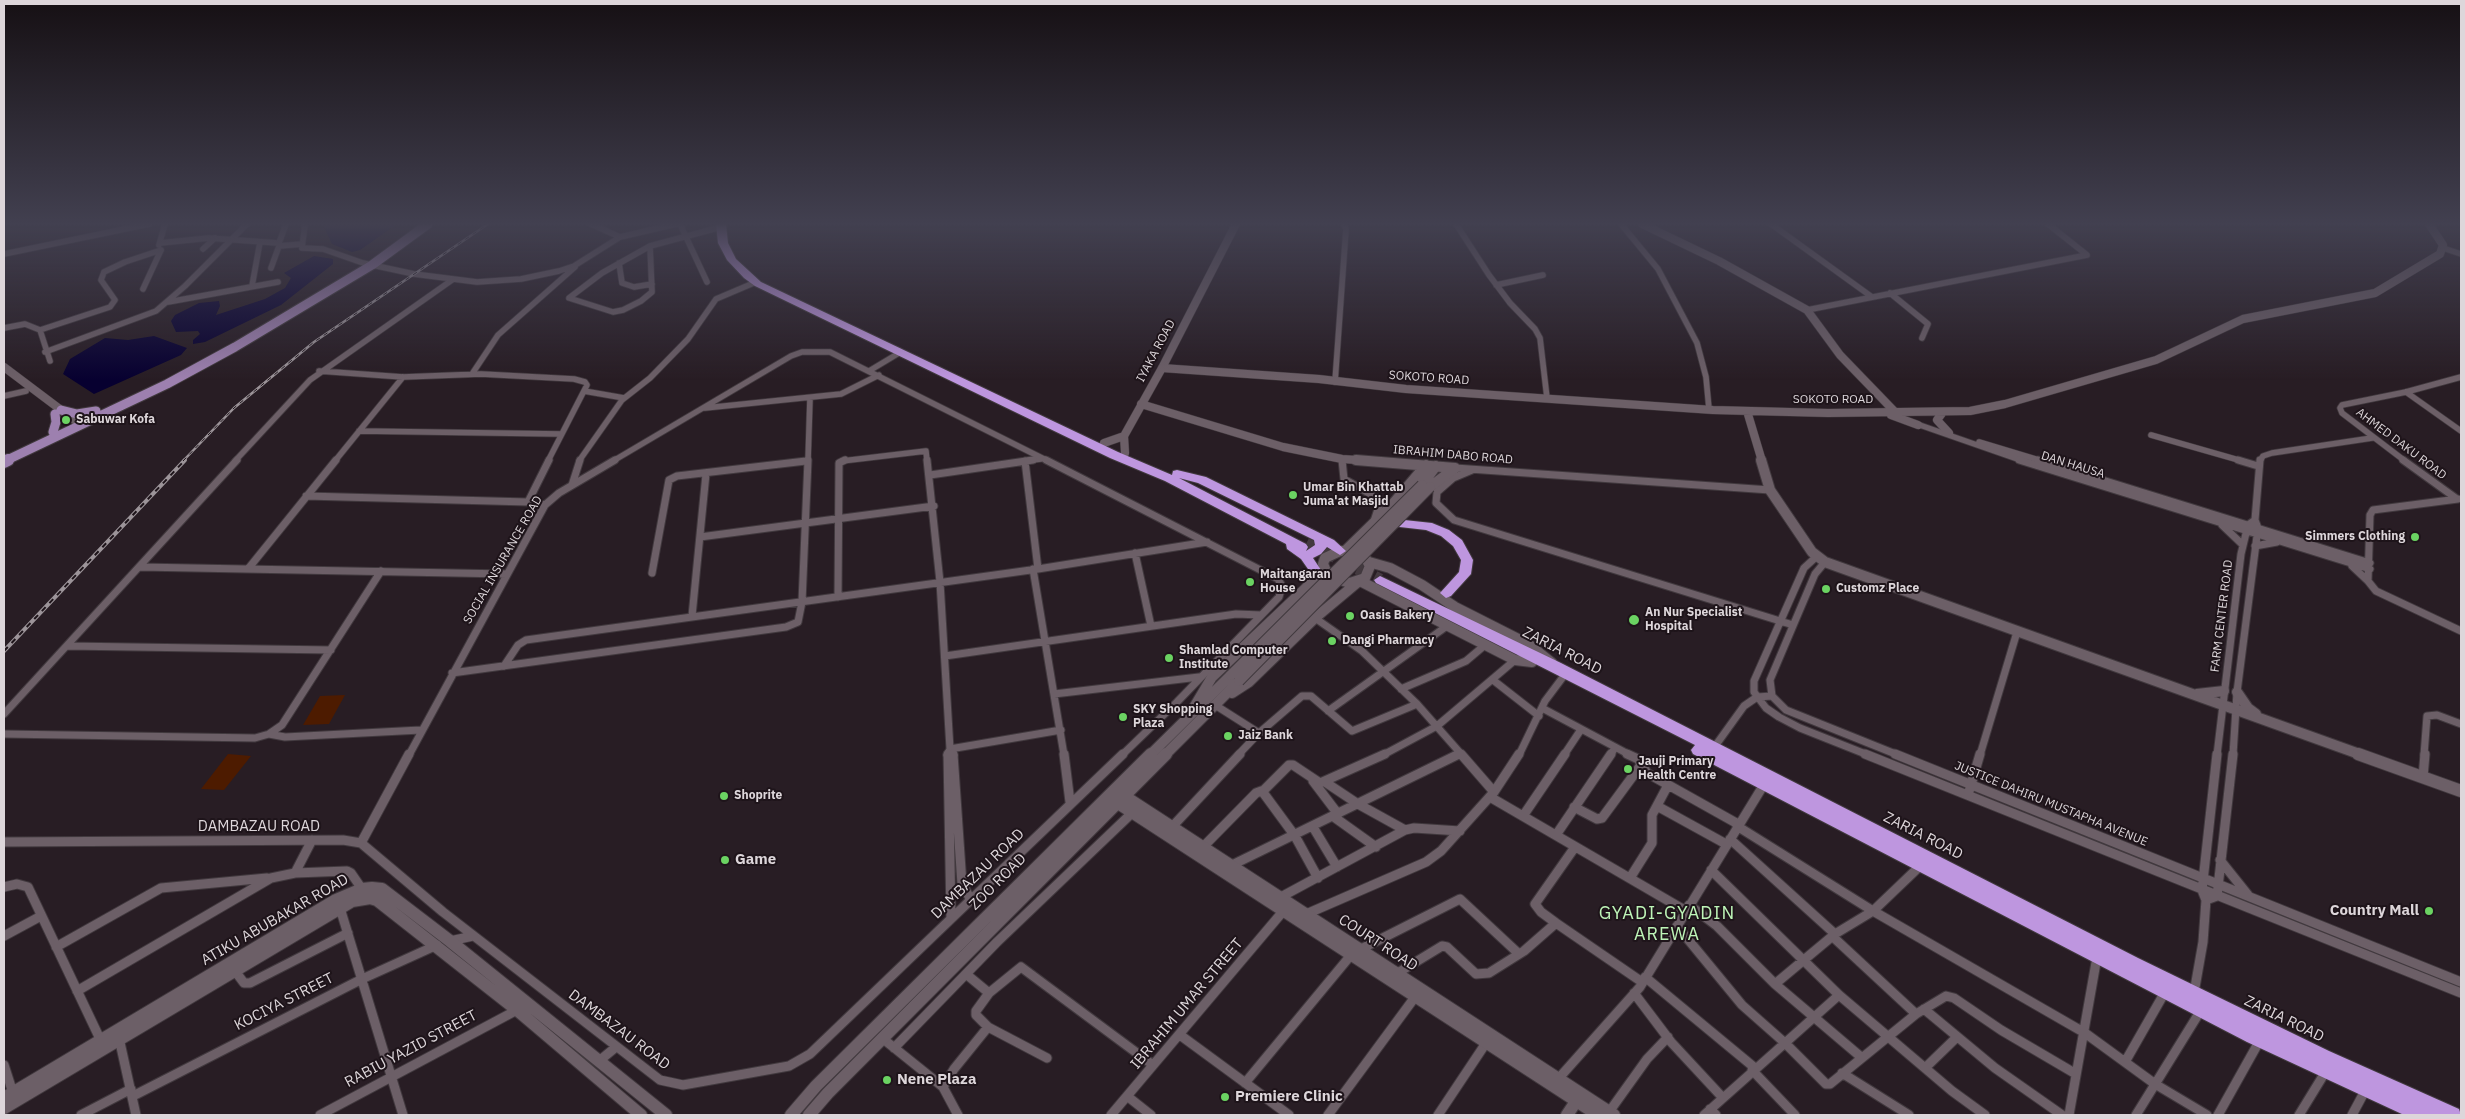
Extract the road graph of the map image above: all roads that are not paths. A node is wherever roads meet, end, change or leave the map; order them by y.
1 (102, 276) edge
2 (150, 276) edge
3 (195, 276) edge
4 (254, 276) edge
5 (348, 276) edge
6 (432, 276) edge
7 (534, 276) edge
8 (566, 276) edge
9 (600, 276) edge
10 (621, 276) edge
11 (652, 276) edge
12 (704, 276) edge
13 (750, 276) edge
14 (755, 276) edge
15 (1209, 276) edge
16 (1343, 276) edge
17 (1490, 276) edge
18 (1537, 276) edge
19 (1662, 276) edge
20 (1748, 276) edge
21 (1843, 276) edge
22 (1977, 276) edge
23 (2405, 276) edge
24 (452, 280) junction
25 (278, 282) dead end
26 (707, 282) dead end
27 (756, 282) junction
28 (652, 284) junction
29 (1496, 285) junction
30 (252, 286) junction
31 (144, 289) dead end
32 (1890, 293) junction
33 (1872, 297) junction
34 (168, 302) junction
35 (1807, 310) junction
36 (4, 328) edge
37 (40, 330) junction
38 (1922, 338) dead end
39 (45, 352) junction
40 (899, 353) junction
41 (50, 361) dead end
42 (4, 367) edge
43 (1162, 368) junction
44 (319, 371) junction
45 (869, 371) junction
46 (472, 374) junction
47 (4, 375) edge
48 (879, 375) junction
49 (403, 377) junction
50 (2461, 377) edge
51 (1335, 382) junction
52 (26, 391) junction
53 (584, 391) junction
54 (2406, 392) junction
55 (4, 396) edge
56 (135, 396) junction
57 (624, 398) junction
58 (810, 398) junction
59 (1547, 398) junction
60 (1889, 403) junction
61 (1141, 404) junction
62 (702, 408) junction
63 (1711, 409) junction
64 (96, 411) junction
65 (58, 412) junction
66 (1907, 412) junction
67 (1942, 412) junction
68 (1883, 413) junction
69 (1896, 413) junction
70 (1749, 416) junction
71 (1737, 418) dead end
72 (74, 425) junction
73 (1918, 425) junction
74 (359, 431) junction
75 (2461, 431) edge
76 (53, 432) junction
77 (1949, 433) junction
78 (561, 434) junction
79 (2151, 435) dead end
80 (1124, 436) junction
81 (2372, 438) junction
82 (1104, 443) junction
83 (1126, 453) junction
84 (4, 455) edge
85 (1042, 459) junction
86 (1342, 459) junction
87 (806, 461) junction
88 (1025, 461) junction
89 (4, 462) edge
90 (1431, 466) junction
91 (2258, 466) junction
92 (1455, 468) junction
93 (1472, 470) junction
94 (706, 474) junction
95 (930, 475) junction
96 (1173, 476) junction
97 (572, 485) junction
98 (1426, 486) junction
99 (1770, 490) junction
100 (306, 496) junction
101 (2459, 499) edge
102 (528, 502) junction
103 (545, 505) junction
104 (934, 506) junction
105 (837, 519) junction
106 (2255, 520) junction
107 (2216, 521) junction
108 (1394, 523) junction
109 (804, 524) junction
110 (1373, 524) junction
111 (2247, 528) junction
112 (2258, 531) junction
113 (700, 537) junction
114 (1320, 539) junction
115 (2280, 541) junction
116 (1207, 542) junction
117 (2243, 545) junction
118 (2256, 546) junction
119 (1305, 548) junction
120 (1343, 550) junction
121 (1135, 553) junction
122 (1821, 560) junction
123 (1369, 562) junction
124 (2346, 562) junction
125 (2370, 566) junction
126 (140, 567) junction
127 (248, 569) junction
128 (1035, 569) junction
129 (381, 571) junction
130 (652, 573) dead end
131 (1321, 573) junction
132 (507, 574) junction
133 (1359, 581) junction
134 (2368, 581) junction
135 (940, 582) junction
136 (1446, 593) dead end
137 (838, 596) junction
138 (802, 602) junction
139 (1261, 615) junction
140 (692, 616) junction
141 (1315, 618) junction
142 (1780, 620) junction
143 (1793, 625) junction
144 (1151, 626) junction
145 (1447, 626) junction
146 (2017, 632) junction
147 (2461, 632) edge
148 (1045, 642) junction
149 (1485, 645) junction
150 (67, 646) junction
151 (331, 650) junction
152 (944, 656) junction
153 (1515, 660) junction
154 (1532, 662) junction
155 (504, 666) junction
156 (1384, 672) junction
157 (1560, 672) junction
158 (452, 673) junction
159 (1199, 677) junction
160 (1235, 678) junction
161 (1493, 680) junction
162 (1401, 689) junction
163 (2224, 691) junction
164 (2238, 692) junction
165 (1054, 694) junction
166 (2189, 694) junction
167 (1772, 696) junction
168 (1757, 697) junction
169 (1218, 702) junction
170 (1416, 704) junction
171 (2222, 705) junction
172 (2238, 710) junction
173 (1328, 711) junction
174 (1540, 712) junction
175 (4, 714) edge
176 (1188, 717) junction
177 (2270, 722) junction
178 (2461, 724) edge
179 (1437, 726) junction
180 (421, 730) junction
181 (1061, 730) junction
182 (1580, 730) junction
183 (1259, 733) junction
184 (4, 734) edge
185 (269, 734) junction
186 (1614, 748) junction
187 (950, 749) junction
188 (1713, 749) junction
189 (1459, 754) junction
190 (1641, 765) junction
191 (1312, 778) junction
192 (2423, 778) junction
193 (1325, 782) junction
194 (1668, 786) junction
195 (1763, 786) junction
196 (1971, 786) junction
197 (1262, 791) junction
198 (2461, 791) edge
199 (1492, 794) junction
200 (1968, 795) junction
201 (1121, 800) junction
202 (1070, 802) junction
203 (1358, 804) junction
204 (1657, 806) junction
205 (1574, 807) junction
206 (1132, 813) junction
207 (1336, 816) junction
208 (1523, 816) junction
209 (1738, 825) junction
210 (1313, 827) junction
211 (1171, 828) junction
212 (1406, 830) junction
213 (1460, 831) junction
214 (1556, 835) junction
215 (1295, 836) junction
216 (312, 840) junction
217 (1728, 841) junction
218 (4, 842) edge
219 (361, 843) junction
220 (1575, 846) junction
221 (1376, 847) junction
222 (1202, 848) junction
223 (2220, 860) junction
224 (1057, 864) junction
225 (1230, 866) junction
226 (1920, 866) junction
227 (1337, 868) junction
228 (1711, 870) junction
229 (1070, 872) junction
230 (295, 873) junction
231 (271, 878) junction
232 (1318, 878) junction
233 (1630, 878) junction
234 (2204, 880) junction
235 (2217, 885) junction
236 (4, 887) edge
237 (362, 889) junction
238 (2202, 890) junction
239 (2217, 896) junction
240 (2252, 898) junction
241 (971, 900) junction
242 (2206, 900) junction
243 (1284, 905) junction
244 (340, 908) junction
245 (1688, 908) junction
246 (1873, 911) junction
247 (1304, 915) junction
248 (41, 916) junction
249 (951, 919) junction
250 (1556, 923) junction
251 (1677, 926) junction
252 (348, 933) junction
253 (986, 934) junction
254 (1834, 935) junction
255 (4, 936) edge
256 (474, 936) junction
257 (450, 940) junction
258 (997, 942) junction
259 (433, 946) junction
260 (56, 947) junction
261 (1355, 953) junction
262 (1519, 954) junction
263 (2097, 957) junction
264 (1802, 959) junction
265 (235, 971) junction
266 (966, 974) junction
267 (1396, 974) junction
268 (362, 979) junction
269 (1644, 980) junction
270 (2461, 982) edge
271 (1775, 984) junction
272 (77, 991) junction
273 (2165, 992) junction
274 (989, 993) junction
275 (1634, 993) junction
276 (2194, 993) junction
277 (2461, 993) edge
278 (1839, 995) junction
279 (1415, 997) junction
280 (516, 1010) junction
281 (2201, 1010) junction
282 (1920, 1011) junction
283 (1813, 1017) junction
284 (988, 1027) junction
285 (2084, 1033) junction
286 (1180, 1034) junction
287 (118, 1036) junction
288 (1887, 1036) junction
289 (1668, 1037) junction
290 (1957, 1037) junction
291 (882, 1038) junction
292 (2260, 1040) junction
293 (100, 1041) junction
294 (1486, 1043) junction
295 (1785, 1043) junction
296 (616, 1047) junction
297 (894, 1048) junction
298 (1861, 1057) junction
299 (1047, 1058) dead end
300 (599, 1061) junction
301 (2125, 1062) junction
302 (4, 1065) edge
303 (1154, 1065) junction
304 (1925, 1068) junction
305 (1753, 1069) junction
306 (2326, 1070) junction
307 (1842, 1073) junction
308 (2076, 1074) junction
309 (391, 1076) junction
310 (1559, 1078) junction
311 (1245, 1083) junction
312 (2155, 1084) junction
313 (942, 1088) junction
314 (2366, 1089) junction
315 (132, 1092) junction
316 (8, 1096) edge
317 (1127, 1096) junction
318 (1580, 1097) junction
319 (1723, 1098) junction
320 (4, 1108) edge
321 (1710, 1113) edge
322 (1607, 1114) edge
323 (81, 1115) edge
324 (136, 1115) edge
325 (320, 1115) edge
326 (403, 1115) edge
327 (641, 1115) edge
328 (666, 1115) edge
329 (791, 1115) edge
330 (809, 1115) edge
331 (958, 1115) edge
332 (1112, 1115) edge
333 (1151, 1115) edge
334 (1289, 1115) edge
335 (1328, 1115) edge
336 (1438, 1115) edge
337 (1567, 1115) edge
338 (1795, 1115) edge
339 (1909, 1115) edge
340 (1985, 1115) edge
341 (2062, 1115) edge
342 (2069, 1115) edge
343 (2136, 1115) edge
344 (2207, 1115) edge
345 (2218, 1115) edge
346 (2299, 1115) edge
347 (2352, 1115) edge
348 (2423, 1115) edge
349 (2453, 1115) edge

1 - 37 street
2 - 31 street
3 - 34 street
4 - 30 street
5 - 56 main road
6 - 24 street
7 - 24 street
8 - 46 street
9 - 28 street
10 - 28 street
11 - 28 street
12 - 26 street
13 - 27 highway
14 - 82 highway
15 - 43 street, IYAKA ROAD
16 - 51 street
17 - 29 street
18 - 29 street
19 - 63 street
20 - 35 street
21 - 33 street
22 - 32 street
23 - 67 street, SOKOTO ROAD
24 - 44 street
25 - 30 street
27 - 40 highway
27 - 57 street
29 - 59 street
30 - 34 street
32 - 33 street
32 - 38 street
33 - 35 street
34 - 39 street
35 - 60 street
36 - 37 street
37 - 39 street
39 - 41 street
40 - 45 street
40 - 96 highway
42 - 65 street
43 - 51 street, SOKOTO ROAD
43 - 61 street, IYAKA ROAD
44 - 49 street
44 - 126 street
45 - 48 street
45 - 62 street, SOCIAL INSURANCE ROAD
46 - 49 street
46 - 53 street
47 - 52 street
48 - 58 street
48 - 85 street
49 - 74 street
50 - 54 street, AHMED DAKU ROAD
51 - 59 street, SOKOTO ROAD
52 - 55 street
52 - 65 street
53 - 57 street
53 - 78 street
54 - 75 street
54 - 81 street, AHMED DAKU ROAD
56 - 64 main road
56 - 72 main road
57 - 97 street
58 - 62 street
58 - 87 street
59 - 63 street, SOKOTO ROAD
60 - 66 street
60 - 69 street
61 - 80 street, IYAKA ROAD
61 - 86 street, IBRAHIM DABO ROAD
62 - 97 street, SOCIAL INSURANCE ROAD
63 - 70 street, SOKOTO ROAD
63 - 71 street
64 - 65 main road
64 - 72 main road
65 - 72 street
65 - 76 main road
66 - 67 street, SOKOTO ROAD
66 - 69 street, SOKOTO ROAD
66 - 77 street, DAN HAUSA
67 - 77 street
68 - 69 street, SOKOTO ROAD
68 - 70 street, SOKOTO ROAD
68 - 73 street
69 - 73 street, DAN HAUSA
70 - 99 street
72 - 76 main road
72 - 89 main road
73 - 107 street, DAN HAUSA
74 - 78 street
74 - 100 street
76 - 84 main road
77 - 111 street, DAN HAUSA
78 - 102 street
79 - 91 street
80 - 82 street
80 - 83 street
81 - 91 street
81 - 101 street, AHMED DAKU ROAD
82 - 83 highway
83 - 96 highway
85 - 88 street
85 - 116 street
86 - 90 street, IBRAHIM DABO ROAD
86 - 110 street
87 - 94 street
87 - 109 street
88 - 95 street
88 - 128 street
90 - 92 street, IBRAHIM DABO ROAD
90 - 98 street
90 - 110 street
91 - 106 street
92 - 93 street, IBRAHIM DABO ROAD
92 - 98 street
93 - 99 street, IBRAHIM DABO ROAD
93 - 142 street
94 - 113 street
94 - 130 street
95 - 104 street
95 - 105 street
96 - 114 highway
96 - 119 highway
97 - 103 street, SOCIAL INSURANCE ROAD
98 - 108 street, bridge
98 - 160 street, bridge
99 - 122 street
100 - 102 street
100 - 127 street
101 - 125 street
102 - 103 street
103 - 132 street, SOCIAL INSURANCE ROAD
104 - 105 street
104 - 135 street
105 - 109 street
105 - 137 street
106 - 111 street
106 - 112 street
107 - 111 street, DAN HAUSA
107 - 117 street
108 - 136 highway
108 - 160 street, bridge
109 - 113 street
109 - 138 street
110 - 120 street
111 - 112 street
111 - 117 street, FARM CENTER ROAD
112 - 115 street
112 - 118 street
112 - 125 street
113 - 140 street
114 - 119 highway
114 - 120 highway
115 - 118 street
115 - 124 street
116 - 121 street
116 - 139 street, DAMBAZAU ROAD
117 - 163 street, FARM CENTER ROAD
118 - 164 street
119 - 131 highway
120 - 123 street
120 - 131 street
121 - 128 street
121 - 144 street
122 - 142 street
122 - 143 street
122 - 146 street
123 - 133 street
123 - 157 street
124 - 125 street
124 - 134 street
125 - 134 street
126 - 127 street
126 - 150 street
127 - 129 street
128 - 135 street
128 - 148 street
129 - 132 street
129 - 151 street
131 - 133 street
131 - 176 street
132 - 158 street, SOCIAL INSURANCE ROAD
133 - 141 street
133 - 145 street
134 - 147 street
135 - 137 street
135 - 152 street
137 - 138 street
138 - 140 street
138 - 155 street
139 - 144 street
139 - 159 street, DAMBAZAU ROAD
140 - 155 street
141 - 156 street
141 - 169 street
142 - 143 street
142 - 168 street
143 - 167 street
144 - 148 street
145 - 149 street
145 - 156 street
146 - 166 street
146 - 196 street
148 - 152 street
148 - 165 street
149 - 153 street
149 - 162 street
150 - 151 street
150 - 175 street
151 - 185 street
152 - 187 street
153 - 154 street
153 - 161 street
154 - 157 highway, ZARIA ROAD
154 - 157 highway, ZARIA ROAD
155 - 158 street
156 - 162 street
156 - 173 street
157 - 174 street
157 - 188 highway, ZARIA ROAD
157 - 195 highway, ZARIA ROAD
158 - 180 street, SOCIAL INSURANCE ROAD
159 - 165 street
159 - 202 street, DAMBAZAU ROAD
160 - 169 street
160 - 176 street, ZOO ROAD
161 - 174 street
161 - 179 street
162 - 170 street
163 - 166 street
163 - 171 street, FARM CENTER ROAD
164 - 172 street
164 - 177 street
165 - 181 street
166 - 171 street
167 - 168 street
167 - 196 street, JUSTICE DAHIRU MUSTAPHA AVENUE
168 - 188 street
168 - 200 street
169 - 183 street
169 - 201 street
170 - 173 street
170 - 179 street
171 - 172 street
171 - 234 street, FARM CENTER ROAD
172 - 177 street
172 - 223 street
173 - 183 street
174 - 182 street
174 - 199 street
176 - 329 street, ZOO ROAD
177 - 192 street
178 - 192 street
179 - 189 street
179 - 193 street
180 - 185 street
180 - 219 street, SOCIAL INSURANCE ROAD
181 - 187 street
181 - 202 street
182 - 186 street
182 - 208 street
183 - 211 street
184 - 185 street
186 - 190 street
186 - 205 street
187 - 241 street
187 - 249 street
188 - 276 highway, ZARIA ROAD
189 - 199 street
189 - 203 street
190 - 194 street
190 - 205 street
191 - 193 street
191 - 197 street
191 - 207 street
192 - 198 street
193 - 203 street
194 - 204 street
194 - 209 street
195 - 209 street
195 - 226 highway, ZARIA ROAD
196 - 200 street
196 - 234 street, JUSTICE DAHIRU MUSTAPHA AVENUE
197 - 215 street
197 - 222 street
199 - 208 street
199 - 213 street
200 - 238 street
201 - 206 street, COURT ROAD
201 - 211 street, COURT ROAD
201 - 224 street
202 - 241 street, DAMBAZAU ROAD
203 - 207 street
203 - 212 street
204 - 217 street
204 - 233 street
205 - 214 street
206 - 229 street
206 - 243 street, COURT ROAD
207 - 210 street
207 - 221 street
208 - 214 street
209 - 217 street
209 - 246 street
210 - 215 street
210 - 227 street
211 - 222 street, COURT ROAD
212 - 213 street
212 - 221 street
213 - 247 street
214 - 220 street
215 - 225 street
215 - 232 street
216 - 218 street, DAMBAZAU ROAD
216 - 219 street, DAMBAZAU ROAD
216 - 230 street
217 - 228 street
217 - 254 street
219 - 256 street, DAMBAZAU ROAD
220 - 233 street
220 - 250 street
221 - 227 street
222 - 225 street, COURT ROAD
223 - 235 street
223 - 240 street
224 - 229 street
224 - 253 street
225 - 243 street, COURT ROAD
226 - 246 street
226 - 263 highway, ZARIA ROAD
227 - 232 street
228 - 245 street
228 - 264 street
229 - 258 street
230 - 231 street
230 - 237 street
231 - 260 street
231 - 272 street
232 - 243 street
233 - 245 street
234 - 235 street, JUSTICE DAHIRU MUSTAPHA AVENUE
234 - 238 street, FARM CENTER ROAD
235 - 239 street
235 - 240 street, JUSTICE DAHIRU MUSTAPHA AVENUE
236 - 248 street
237 - 257 street, ATIKU ABUBAKAR ROAD
237 - 287 street, ATIKU ABUBAKAR ROAD
238 - 239 street
238 - 242 street
239 - 242 street
239 - 277 street
240 - 270 street, JUSTICE DAHIRU MUSTAPHA AVENUE
241 - 249 street, DAMBAZAU ROAD
242 - 276 street
243 - 247 street, COURT ROAD
243 - 261 street, COURT ROAD
243 - 286 street, IBRAHIM UMAR STREET
244 - 252 street
244 - 259 street
244 - 265 street
245 - 251 street
245 - 271 street
246 - 254 street
246 - 285 street
247 - 261 street, COURT ROAD
248 - 255 street
248 - 260 street
249 - 296 street, DAMBAZAU ROAD
250 - 262 street
250 - 269 street
251 - 269 street
251 - 295 street
252 - 265 street
252 - 268 street
253 - 258 street
253 - 291 street
254 - 264 street
254 - 282 street
256 - 257 street, KOCIYA STREET
256 - 296 street, DAMBAZAU ROAD
257 - 259 street, KOCIYA STREET
257 - 300 street, ATIKU ABUBAKAR ROAD
258 - 266 street
259 - 268 street, KOCIYA STREET
259 - 280 street
260 - 272 street
261 - 262 street
261 - 267 street, COURT ROAD
261 - 279 street, COURT ROAD
261 - 311 street
262 - 267 street
263 - 273 highway, ZARIA ROAD
263 - 285 street
264 - 271 street
264 - 278 street
265 - 287 street
266 - 274 street
266 - 297 street
267 - 310 street, COURT ROAD
268 - 309 street
268 - 315 street, KOCIYA STREET
269 - 275 street
269 - 305 street
271 - 283 street
272 - 293 street
273 - 281 highway, ZARIA ROAD
273 - 301 street
274 - 284 street
274 - 303 street
275 - 289 street
275 - 310 street
276 - 349 highway, ZARIA ROAD
278 - 283 street
278 - 288 street
279 - 294 street, COURT ROAD
279 - 335 street
280 - 309 street, RABIU YAZID STREET
280 - 327 street
281 - 292 highway, ZARIA ROAD
281 - 312 street
282 - 288 street
282 - 290 street
282 - 308 street
283 - 295 street
283 - 298 street
284 - 299 street
284 - 313 street
285 - 301 street
285 - 308 street
286 - 303 street, IBRAHIM UMAR STREET
286 - 311 street
287 - 293 street, ATIKU ABUBAKAR ROAD
287 - 315 street
287 - 320 street
288 - 298 street
288 - 304 street
289 - 319 street
289 - 322 street
290 - 304 street
290 - 341 street
291 - 297 street
291 - 330 street
292 - 306 highway, ZARIA ROAD
292 - 345 street
293 - 316 street, ATIKU ABUBAKAR ROAD
294 - 318 street, COURT ROAD
294 - 336 street
295 - 305 street
295 - 307 street
296 - 300 street
297 - 313 street
298 - 307 street
300 - 328 street, ATIKU ABUBAKAR ROAD
301 - 312 street
302 - 316 street
303 - 317 street, IBRAHIM UMAR STREET
304 - 340 street
305 - 319 street
305 - 338 street
306 - 314 highway, ZARIA ROAD
306 - 346 street
307 - 339 street
308 - 342 street
309 - 325 street, RABIU YAZID STREET
309 - 326 street
310 - 318 street, COURT ROAD
311 - 334 street
312 - 343 street
312 - 344 street
313 - 331 street
314 - 347 street
314 - 348 highway, ZARIA ROAD
315 - 323 street, KOCIYA STREET
315 - 324 street
317 - 332 street, IBRAHIM UMAR STREET
317 - 333 street
318 - 322 street, COURT ROAD
318 - 337 street
319 - 321 street

